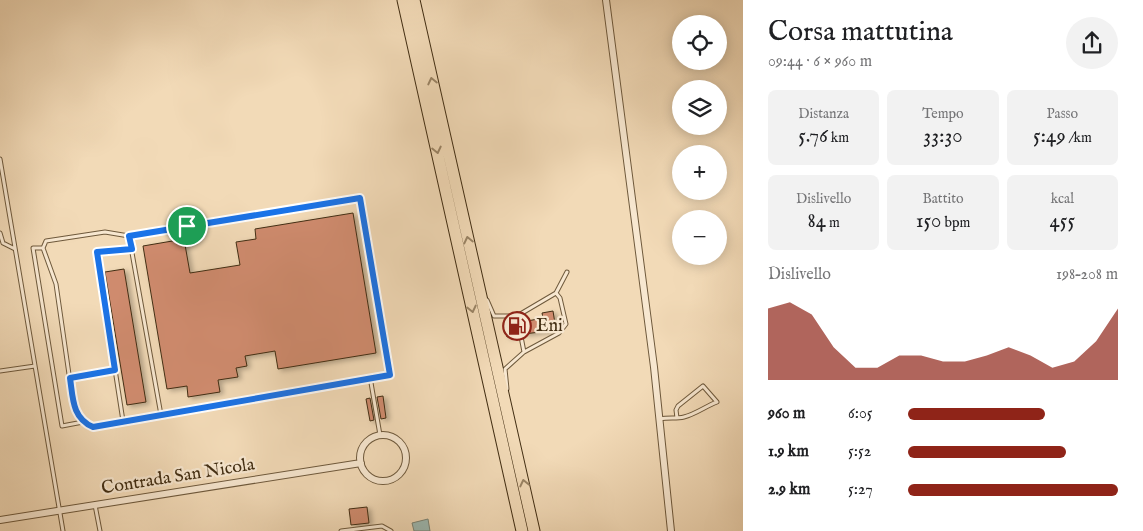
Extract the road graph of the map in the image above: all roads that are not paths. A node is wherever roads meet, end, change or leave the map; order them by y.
1 (403, 0) edge
2 (414, 0) edge
3 (606, 0) edge
4 (0, 159) edge
5 (0, 233) edge
6 (129, 236) junction
7 (43, 248) junction
8 (15, 249) junction
9 (132, 249) junction
10 (567, 272) dead end
11 (476, 273) junction
12 (556, 293) junction
13 (517, 316) junction
14 (524, 352) junction
15 (35, 366) junction
16 (115, 370) junction
17 (0, 371) edge
18 (70, 378) junction
19 (370, 378) junction
20 (161, 415) junction
21 (677, 418) junction
22 (660, 419) junction
23 (83, 422) junction
24 (123, 422) junction
25 (512, 432) junction
26 (380, 435) junction
27 (360, 463) junction
28 (95, 505) junction
29 (60, 510) junction
30 (0, 520) edge
31 (63, 531) edge
32 (100, 531) edge
33 (342, 531) edge
34 (391, 531) edge
35 (522, 531) edge
36 (534, 531) edge
37 (671, 531) edge

1 -> 35 highway
11 -> 2 highway
3 - 22 street
4 - 8 lane
5 - 8 lane
6 - 7 lane
6 - 9 lane
6 - 19 lane
7 - 18 lane
7 - 23 lane
8 - 15 lane
9 - 16 lane
9 - 20 lane
10 - 12 lane
11 - 13 lane
11 - 25 highway
12 - 13 lane
12 - 14 lane
13 - 14 lane
14 - 25 lane
15 - 17 lane
15 - 29 lane
16 - 18 lane
16 - 24 lane
18 - 23 lane
19 - 20 lane
19 - 26 lane
20 - 24 lane
21 - 21 lane
21 - 22 lane
22 - 37 street
23 - 24 lane
36 -> 25 highway
26 - 27 street
26 - 27 street
27 - 28 street, Contrada San Nicola
28 - 29 street, Contrada San Nicola
28 - 32 lane
29 - 30 street, Contrada San Nicola
29 - 31 lane
33 - 34 lane

